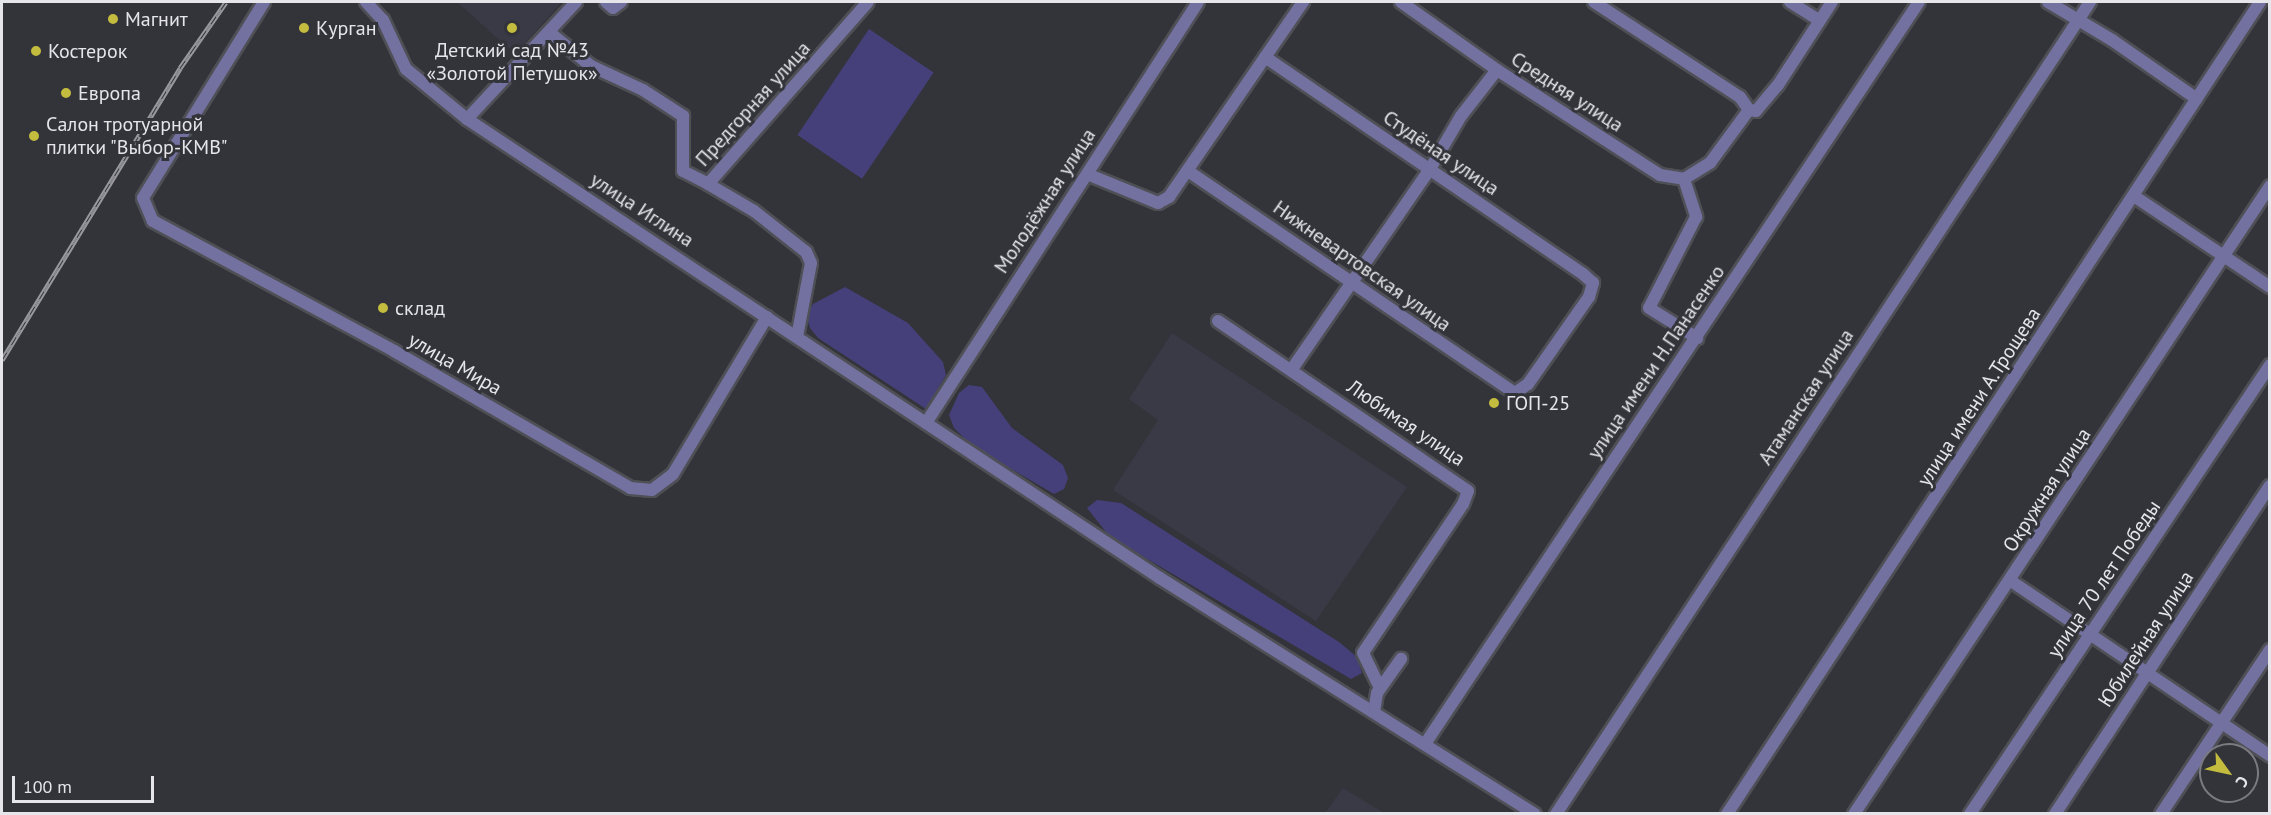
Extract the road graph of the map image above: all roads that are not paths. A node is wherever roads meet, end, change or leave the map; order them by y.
1 (264, 2) edge
2 (366, 2) edge
3 (576, 2) edge
4 (606, 2) edge
5 (621, 2) edge
6 (868, 2) edge
7 (1198, 2) edge
8 (1303, 2) edge
9 (1401, 2) edge
10 (1594, 2) edge
11 (1790, 2) edge
12 (1832, 2) edge
13 (1918, 2) edge
14 (2048, 2) edge
15 (2090, 2) edge
16 (2260, 2) edge
17 (1819, 20) junction
18 (2077, 20) junction
19 (549, 32) junction
20 (1265, 57) junction
21 (1497, 70) junction
22 (2197, 99) junction
23 (1753, 111) junction
24 (467, 119) junction
25 (1430, 169) junction
26 (1188, 171) junction
27 (1087, 174) junction
28 (1684, 179) junction
29 (708, 184) junction
30 (2270, 186) edge
31 (2134, 196) junction
32 (2223, 255) junction
33 (1352, 281) junction
34 (2270, 287) edge
35 (767, 317) junction
36 (1218, 321) dead end
37 (797, 337) junction
38 (1697, 338) junction
39 (2270, 365) edge
40 (1292, 369) junction
41 (1515, 393) joint
42 (926, 423) junction
43 (2270, 486) edge
44 (2012, 581) junction
45 (2089, 634) junction
46 (2270, 650) edge
47 (1401, 659) dead end
48 (2148, 673) junction
49 (1380, 688) junction
50 (1374, 712) junction
51 (2221, 723) junction
52 (1425, 744) junction
53 (2270, 756) edge
54 (1535, 813) edge
55 (1556, 813) edge
56 (1727, 813) edge
57 (1854, 813) edge
58 (1970, 813) edge
59 (2055, 813) edge
60 (2161, 813) edge

1 - 35 street, улица Мира
2 - 24 street, улица Иглина
3 - 19 street
4 - 5 street
6 - 29 street, Предгорная улица
7 - 27 street, Молодёжная улица
8 - 20 street
9 - 21 street, Средняя улица
10 - 23 street
11 - 17 street
12 - 17 street
13 - 38 street, улица имени Н.Панасенко
14 - 18 street
15 - 18 street, Атаманская улица
16 - 22 street, улица имени А.Трощева
17 - 23 street
18 - 22 street
18 - 55 street, Атаманская улица
19 - 24 street
19 - 29 street
20 - 25 street, Студёная улица
20 - 26 street
21 - 25 street
21 - 28 street, Средняя улица
22 - 31 street, улица имени А.Трощева
23 - 28 street
24 - 35 street, улица Иглина
25 - 33 street
25 - 41 street, Студёная улица
26 - 27 street
26 - 33 street, Нижневартовская улица
27 - 42 street, Молодёжная улица
28 - 38 street
29 - 37 street, Предгорная улица
30 - 32 street, Окружная улица
31 - 32 street
31 - 56 street, улица имени А.Трощева
32 - 34 street
32 - 44 street, Окружная улица
33 - 40 street
33 - 41 street, Нижневартовская улица
35 - 37 street, улица Иглина
36 - 40 street, Любимая улица
37 - 42 street, улица Иглина
38 - 52 street, улица имени Н.Панасенко
39 - 45 street, улица 70 лет Победы
40 - 49 street, Любимая улица
42 - 50 street, улица Иглина
43 - 48 street, Юбилейная улица
44 - 45 street
44 - 57 street, Окружная улица
45 - 48 street
45 - 58 street, улица 70 лет Победы
46 - 51 street
47 - 49 street
48 - 51 street
48 - 59 street, Юбилейная улица
49 - 50 street
50 - 52 street, улица Иглина
51 - 53 street
51 - 60 street
52 - 54 street, улица Иглина

